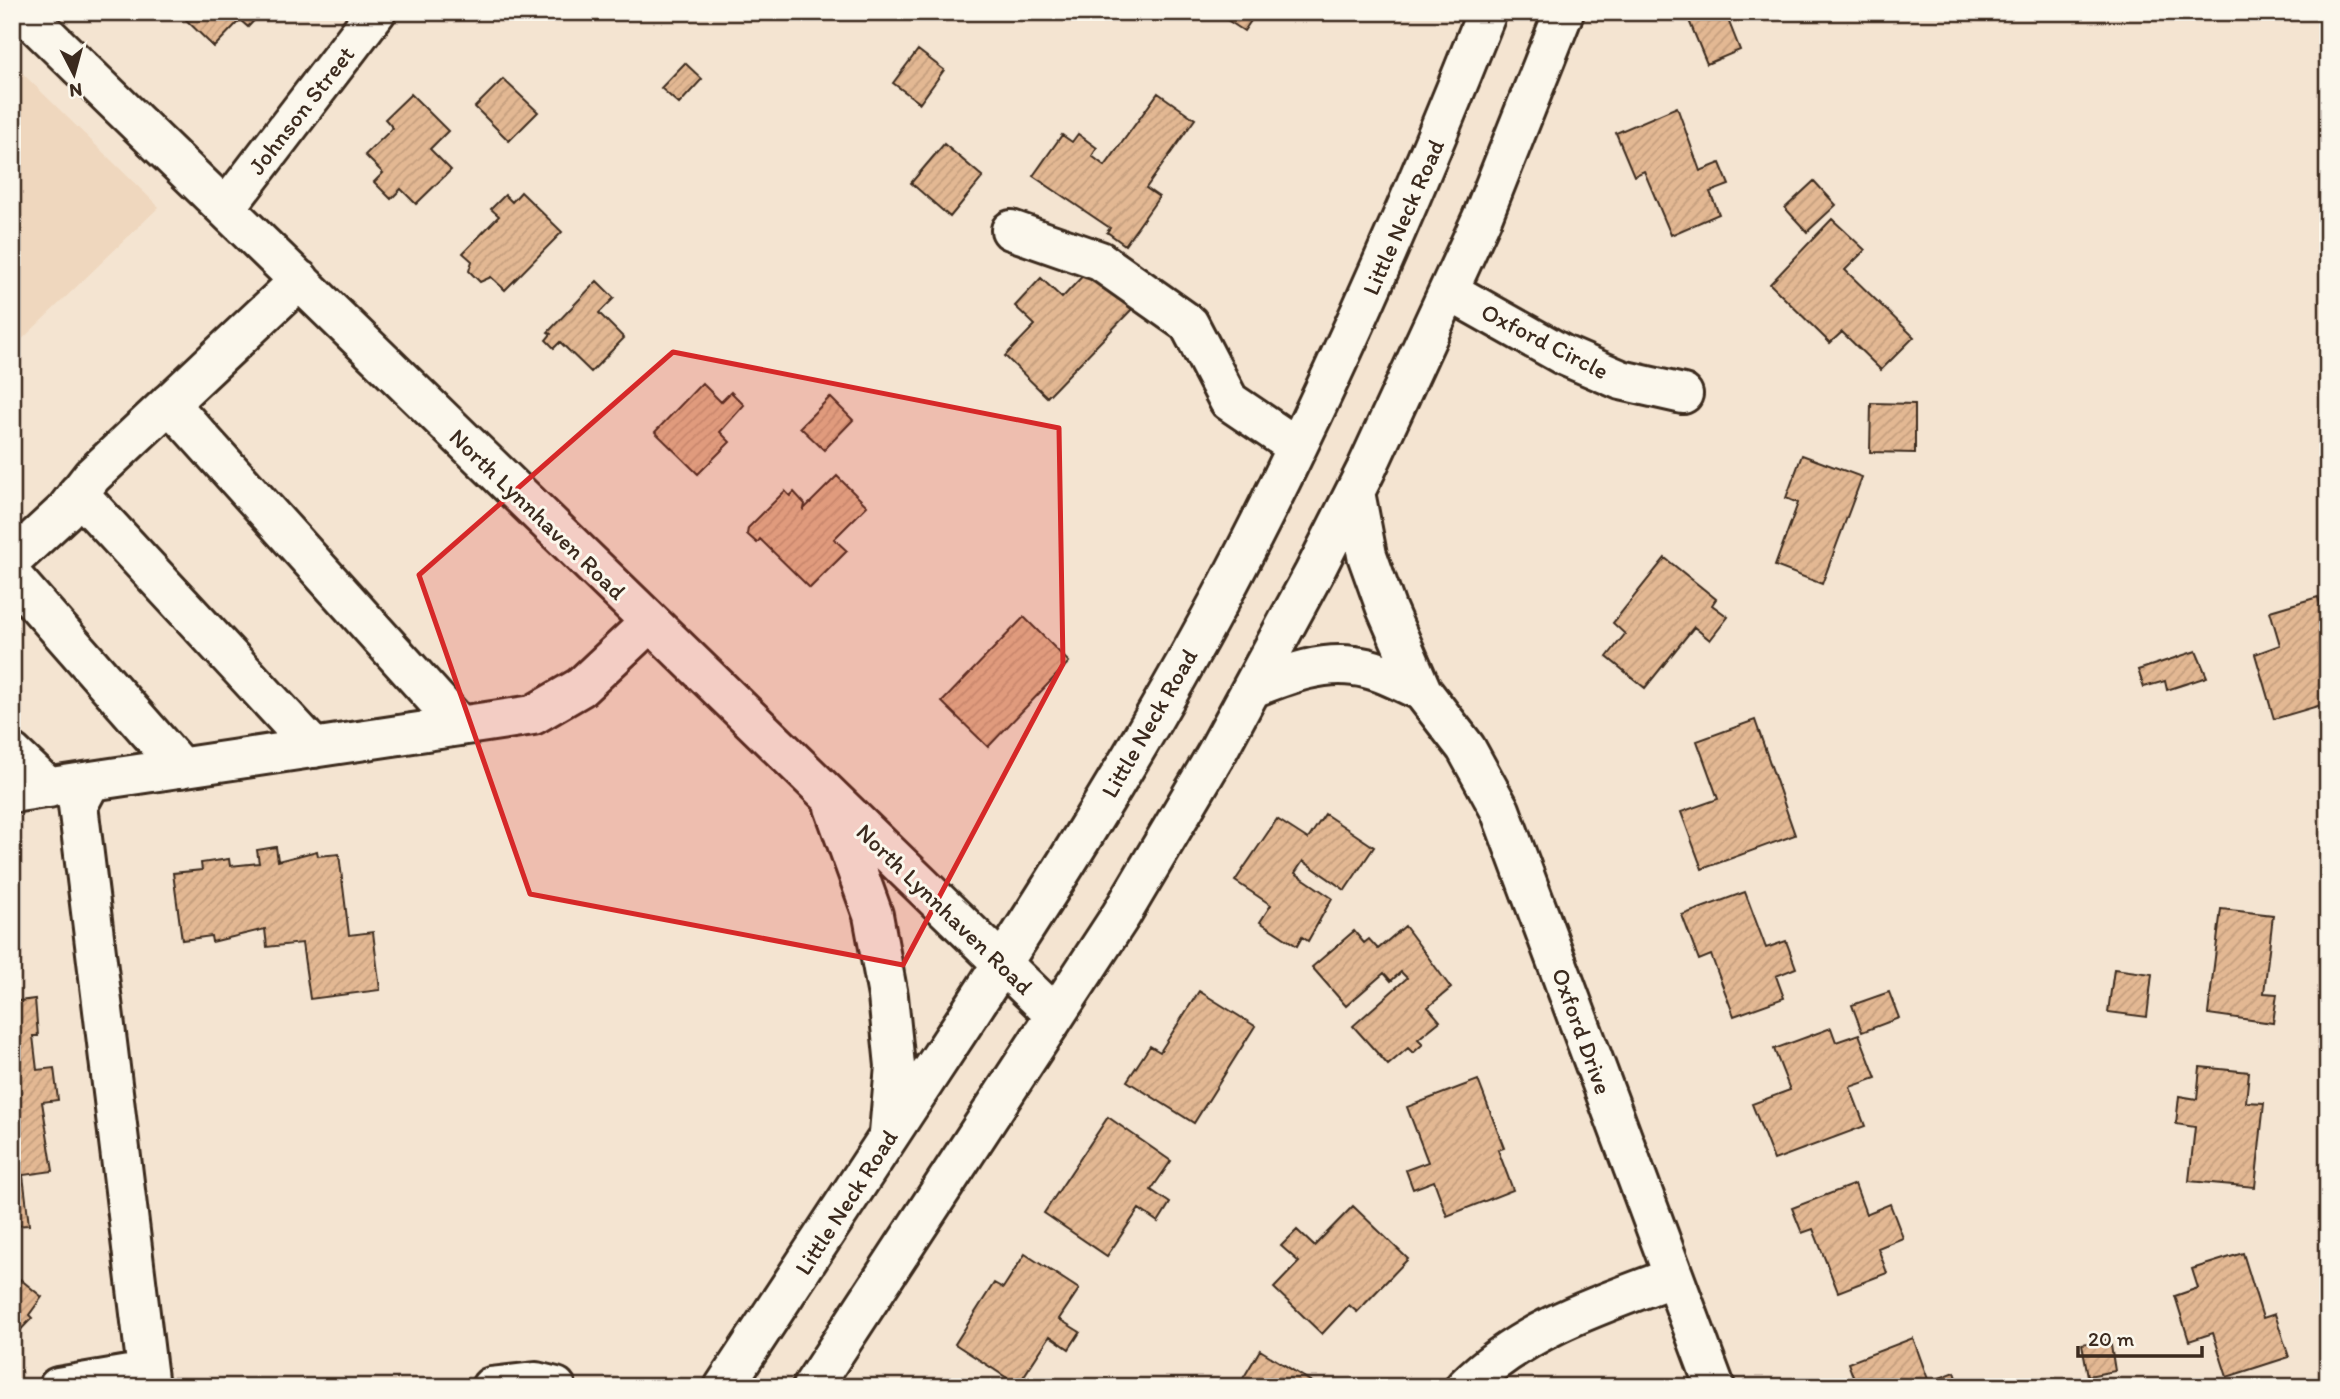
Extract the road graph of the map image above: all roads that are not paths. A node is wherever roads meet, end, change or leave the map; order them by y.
1 (23, 12) edge
2 (376, 12) edge
3 (1487, 12) edge
4 (1564, 12) edge
5 (226, 208) junction
6 (1011, 230) dead end
7 (300, 280) junction
8 (1450, 291) junction
9 (1683, 394) dead end
10 (169, 403) junction
11 (1297, 447) junction
12 (1355, 492) junction
13 (78, 494) junction
14 (12, 560) edge
15 (12, 576) edge
16 (649, 623) junction
17 (1252, 688) junction
18 (1422, 691) junction
19 (460, 726) junction
20 (314, 748) junction
21 (12, 753) edge
22 (181, 768) junction
23 (91, 781) junction
24 (30, 790) edge
25 (831, 798) junction
26 (1002, 964) junction
27 (1055, 1016) junction
28 (888, 1137) junction
29 (1674, 1277) junction
30 (148, 1379) edge
31 (58, 1387) edge
32 (491, 1387) edge
33 (556, 1387) edge
34 (724, 1387) edge
35 (812, 1387) edge
36 (1465, 1387) edge
37 (1715, 1387) edge

1 - 5 street, North Lynnhaven Road
2 - 5 street, Johnson Street
3 - 11 street, Little Neck Road
4 - 8 street
5 - 7 street, North Lynnhaven Road
6 - 11 street
7 - 10 street
7 - 16 street, North Lynnhaven Road
8 - 9 street, Oxford Circle
8 - 12 street
10 - 13 street
10 - 19 street
11 - 26 street, Little Neck Road
12 - 17 street
12 - 18 street, Oxford Drive
13 - 14 street
13 - 20 street
15 - 22 street
16 - 19 street
16 - 25 street, North Lynnhaven Road
17 - 18 street, Oxford Drive
17 - 27 street
18 - 29 street, Oxford Drive
19 - 20 street
20 - 22 street
21 - 24 street
22 - 23 street
23 - 24 street
23 - 30 street
25 - 26 street, North Lynnhaven Road
25 - 28 street
26 - 27 street, North Lynnhaven Road
26 - 28 street, Little Neck Road
27 - 35 street
28 - 34 street, Little Neck Road
29 - 36 street
29 - 37 street, Oxford Drive
30 - 31 street
32 - 33 street

